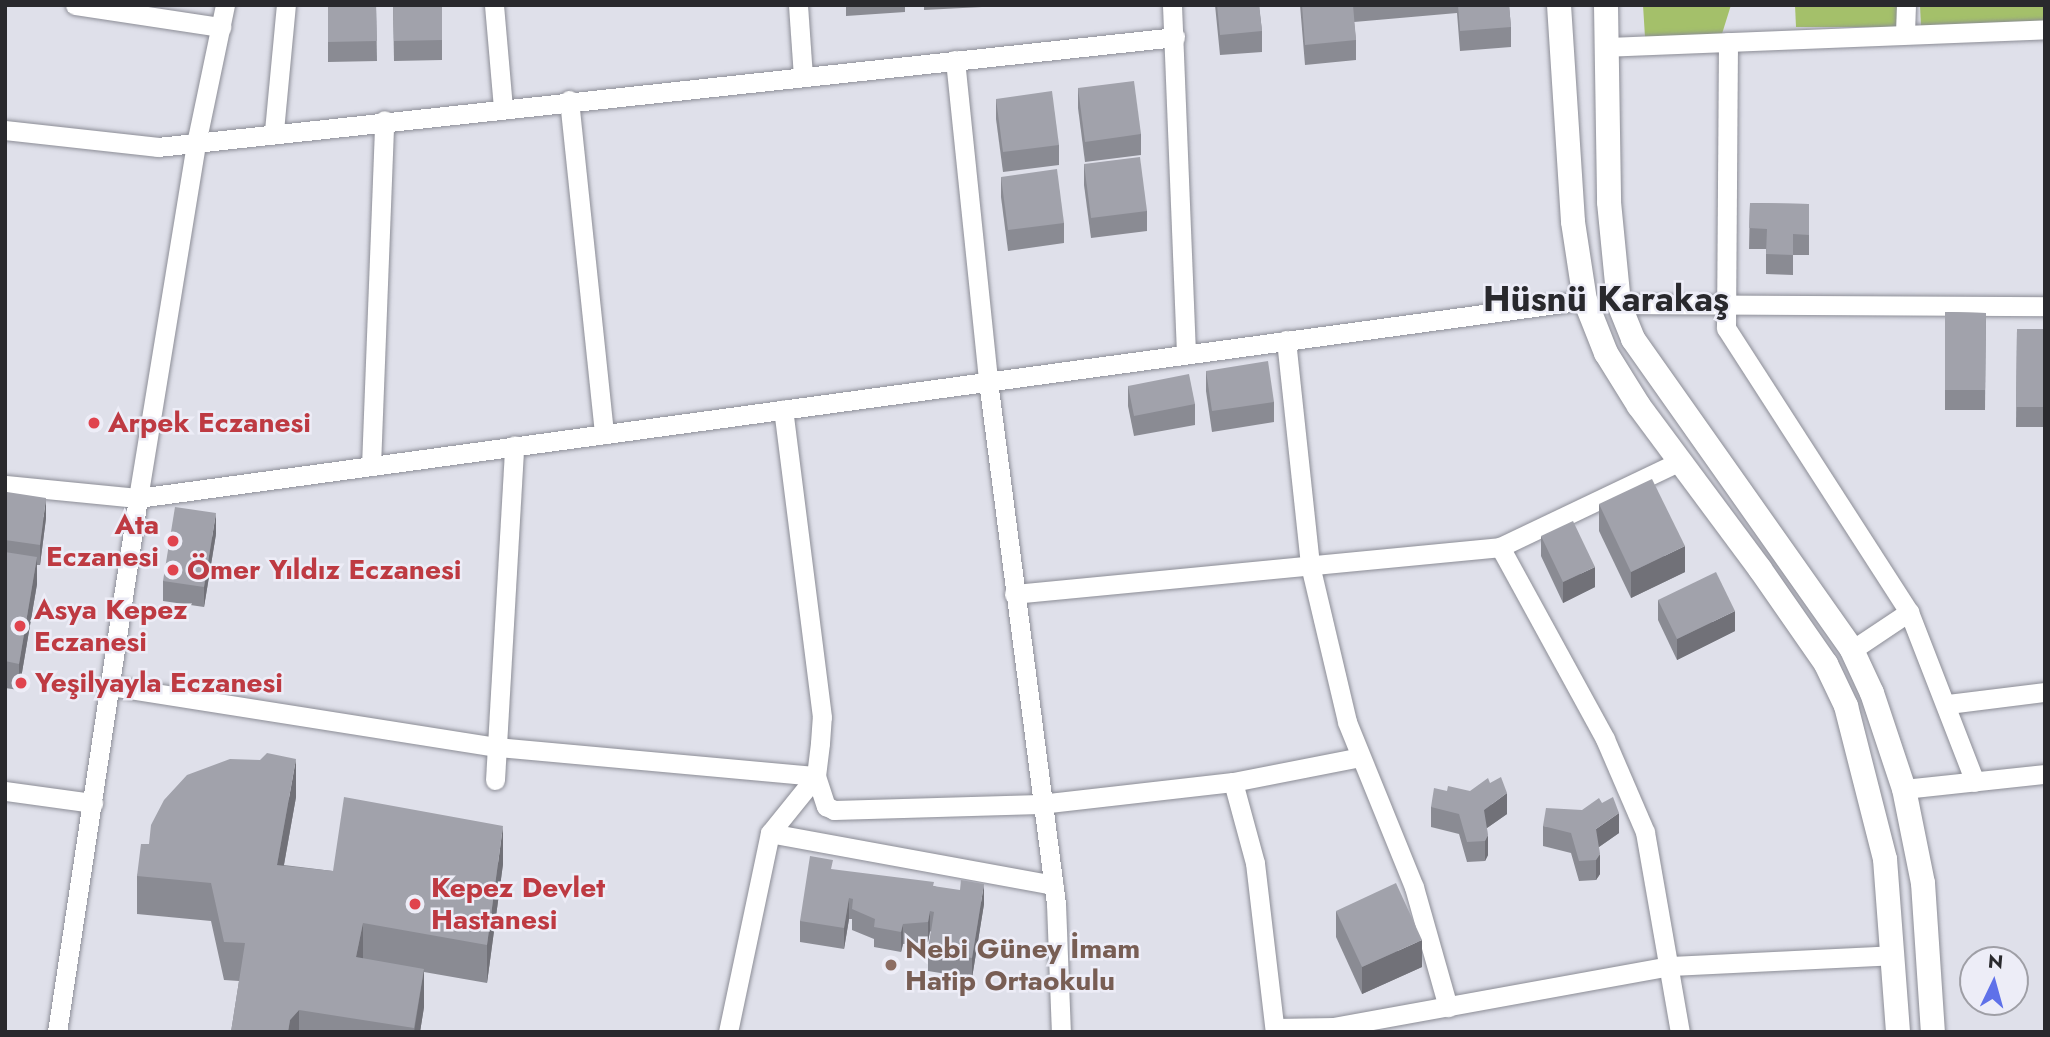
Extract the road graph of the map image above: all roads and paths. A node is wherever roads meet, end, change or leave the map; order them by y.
1 (75, 5) edge
2 (225, 5) edge
3 (286, 5) edge
4 (494, 5) edge
5 (798, 5) edge
6 (1172, 5) edge
7 (1559, 5) edge
8 (1606, 5) edge
9 (1906, 5) edge
10 (221, 27) junction
11 (2045, 29) edge
12 (1905, 33) junction
13 (1175, 37) junction
14 (1728, 41) junction
15 (1605, 47) junction
16 (955, 60) junction
17 (803, 76) junction
18 (569, 100) junction
19 (503, 107) junction
20 (384, 120) junction
21 (5, 130) edge
22 (274, 131) junction
23 (197, 139) junction
24 (1585, 300) junction
25 (1619, 304) junction
26 (1725, 304) junction
27 (2045, 306) edge
28 (1286, 340) junction
29 (1186, 354) junction
30 (988, 381) junction
31 (783, 409) junction
32 (604, 434) junction
33 (514, 446) junction
34 (1680, 461) junction
35 (371, 466) junction
36 (5, 485) edge
37 (138, 498) junction
38 (1500, 547) junction
39 (1310, 565) junction
40 (1014, 594) junction
41 (1909, 611) junction
42 (1852, 650) junction
43 (111, 686) junction
44 (2045, 692) edge
45 (1948, 704) junction
46 (498, 747) junction
47 (1362, 757) junction
48 (2045, 774) edge
49 (816, 776) junction
50 (495, 780) dead end
51 (1233, 782) junction
52 (1975, 782) junction
53 (1904, 789) junction
54 (5, 791) edge
55 (93, 803) junction
56 (1040, 804) junction
57 (770, 833) junction
58 (1053, 884) junction
59 (1893, 954) junction
60 (1670, 966) junction
61 (1448, 1007) junction
62 (1275, 1030) edge
63 (1335, 1030) edge
64 (57, 1032) edge
65 (728, 1032) edge
66 (1061, 1032) edge
67 (1679, 1032) edge
68 (1898, 1032) edge
69 (1933, 1032) edge

1 - 10 street
2 - 10 street
3 - 22 street
4 - 19 street
5 - 17 street
6 - 13 street
7 - 24 main road
8 - 15 main road
9 - 12 street
10 - 23 street
11 - 12 street
12 - 14 street
13 - 16 street
13 - 29 street
14 - 15 street
14 - 26 street
15 - 25 main road
16 - 17 street
16 - 30 street
17 - 18 street
18 - 19 street
18 - 32 street
19 - 20 street
20 - 22 street
20 - 35 street
21 - 23 street
22 - 23 street
23 - 37 street
24 - 28 street
24 - 34 main road
25 - 26 street
25 - 42 main road
26 - 27 street
26 - 41 street
28 - 29 street
28 - 39 street
29 - 30 street
30 - 31 street
30 - 40 street
31 - 32 street
31 - 49 street
32 - 33 street
33 - 35 street
33 - 46 street
34 - 38 street
34 - 59 main road
35 - 37 street
36 - 37 street
37 - 43 street
38 - 39 street
38 - 60 street
39 - 40 street
39 - 47 street
40 - 56 street
41 - 42 street
41 - 45 street
42 - 53 main road
43 - 46 street
43 - 55 street
44 - 45 street
45 - 52 street
46 - 49 street
46 - 50 street
47 - 51 street
47 - 61 street
48 - 52 street
49 - 56 street
49 - 57 street
51 - 56 street
51 - 62 street
52 - 53 street
53 - 69 main road
54 - 55 street
55 - 64 street
56 - 58 street
57 - 58 street
57 - 65 street
58 - 66 street
59 - 60 street
59 - 68 main road
60 - 61 street
60 - 67 street
61 - 63 street
62 - 63 street

